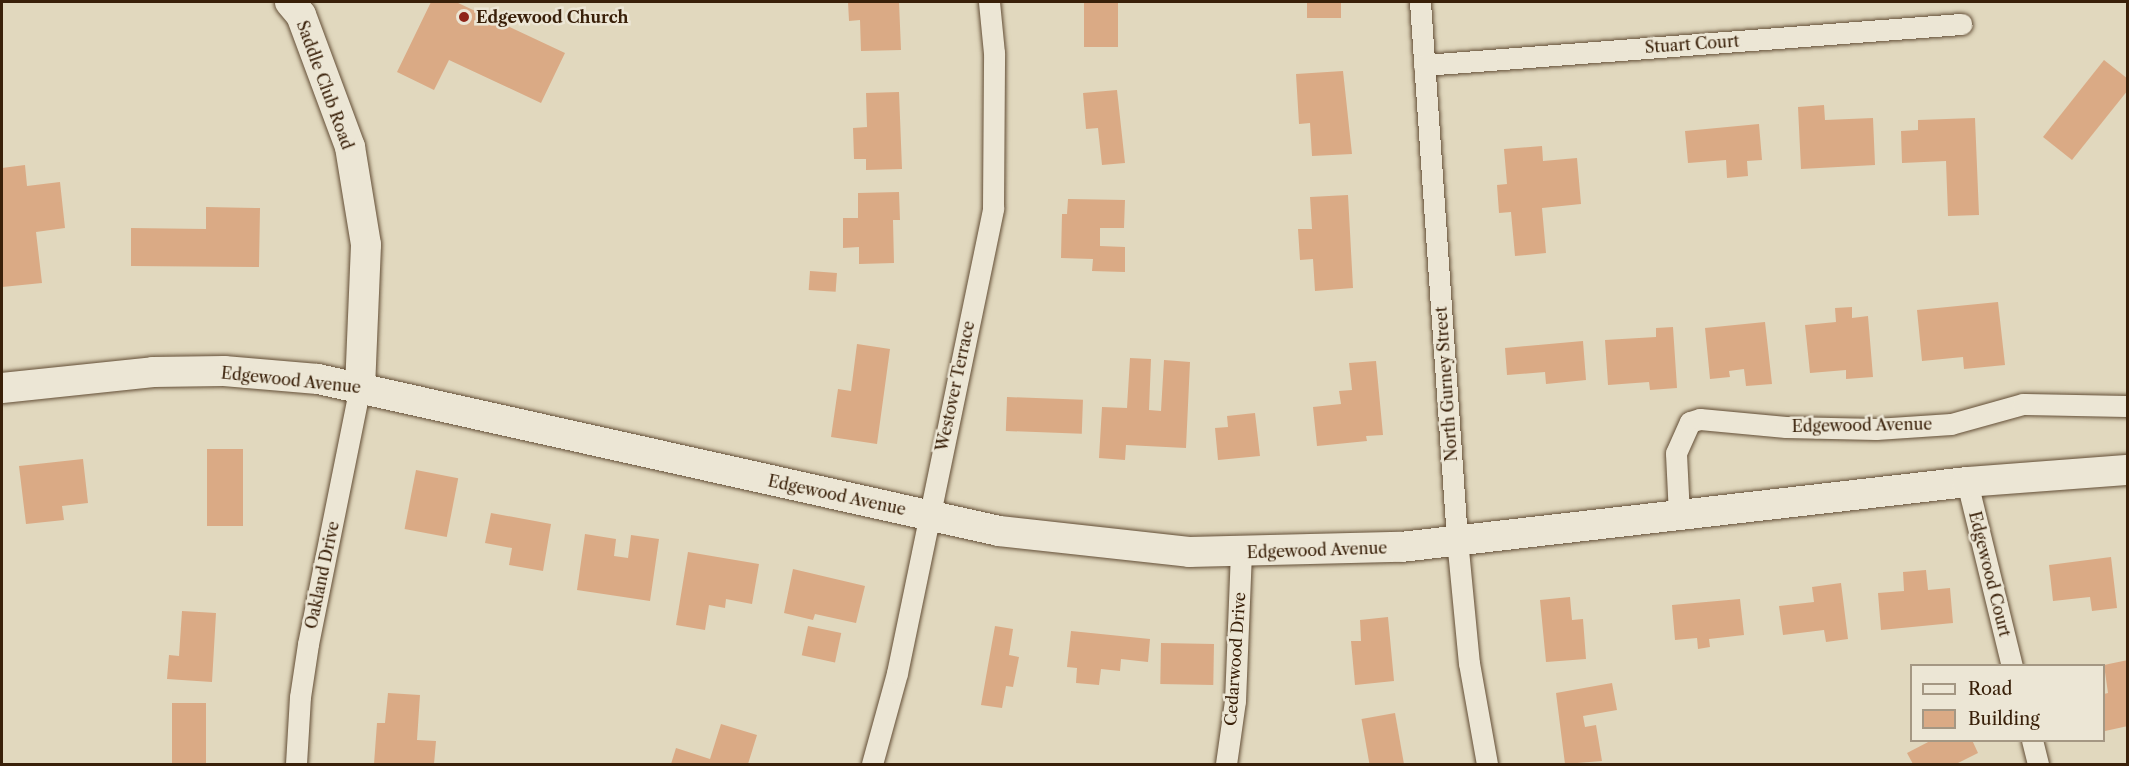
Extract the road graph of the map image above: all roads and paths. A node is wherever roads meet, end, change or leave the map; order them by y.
1 (290, 2) edge
2 (988, 2) edge
3 (1420, 2) edge
4 (1960, 24) dead end
5 (1424, 65) junction
6 (360, 387) junction
7 (2, 388) edge
8 (2127, 406) edge
9 (2127, 470) edge
10 (1967, 482) junction
11 (927, 514) junction
12 (1679, 515) junction
13 (1457, 539) junction
14 (1241, 553) junction
15 (2012, 664) edge
16 (2032, 742) edge
17 (296, 765) edge
18 (872, 765) edge
19 (1226, 765) edge
20 (1487, 765) edge
21 (2038, 765) edge

1 - 6 street, Saddle Club Road
2 - 11 street, Westover Terrace
3 - 5 street, North Gurney Street
4 - 5 street, Stuart Court
5 - 13 street, North Gurney Street
6 - 7 street, Edgewood Avenue
6 - 11 street, Edgewood Avenue
6 - 17 street, Oakland Drive
8 - 12 street, Edgewood Avenue
9 - 10 street, Edgewood Avenue
10 - 12 street, Edgewood Avenue
10 - 15 street, Edgewood Court
11 - 14 street, Edgewood Avenue
11 - 18 street, Westover Terrace
12 - 13 street, Edgewood Avenue
13 - 14 street, Edgewood Avenue
13 - 20 street, North Gurney Street
14 - 19 street, Cedarwood Drive
16 - 21 street

